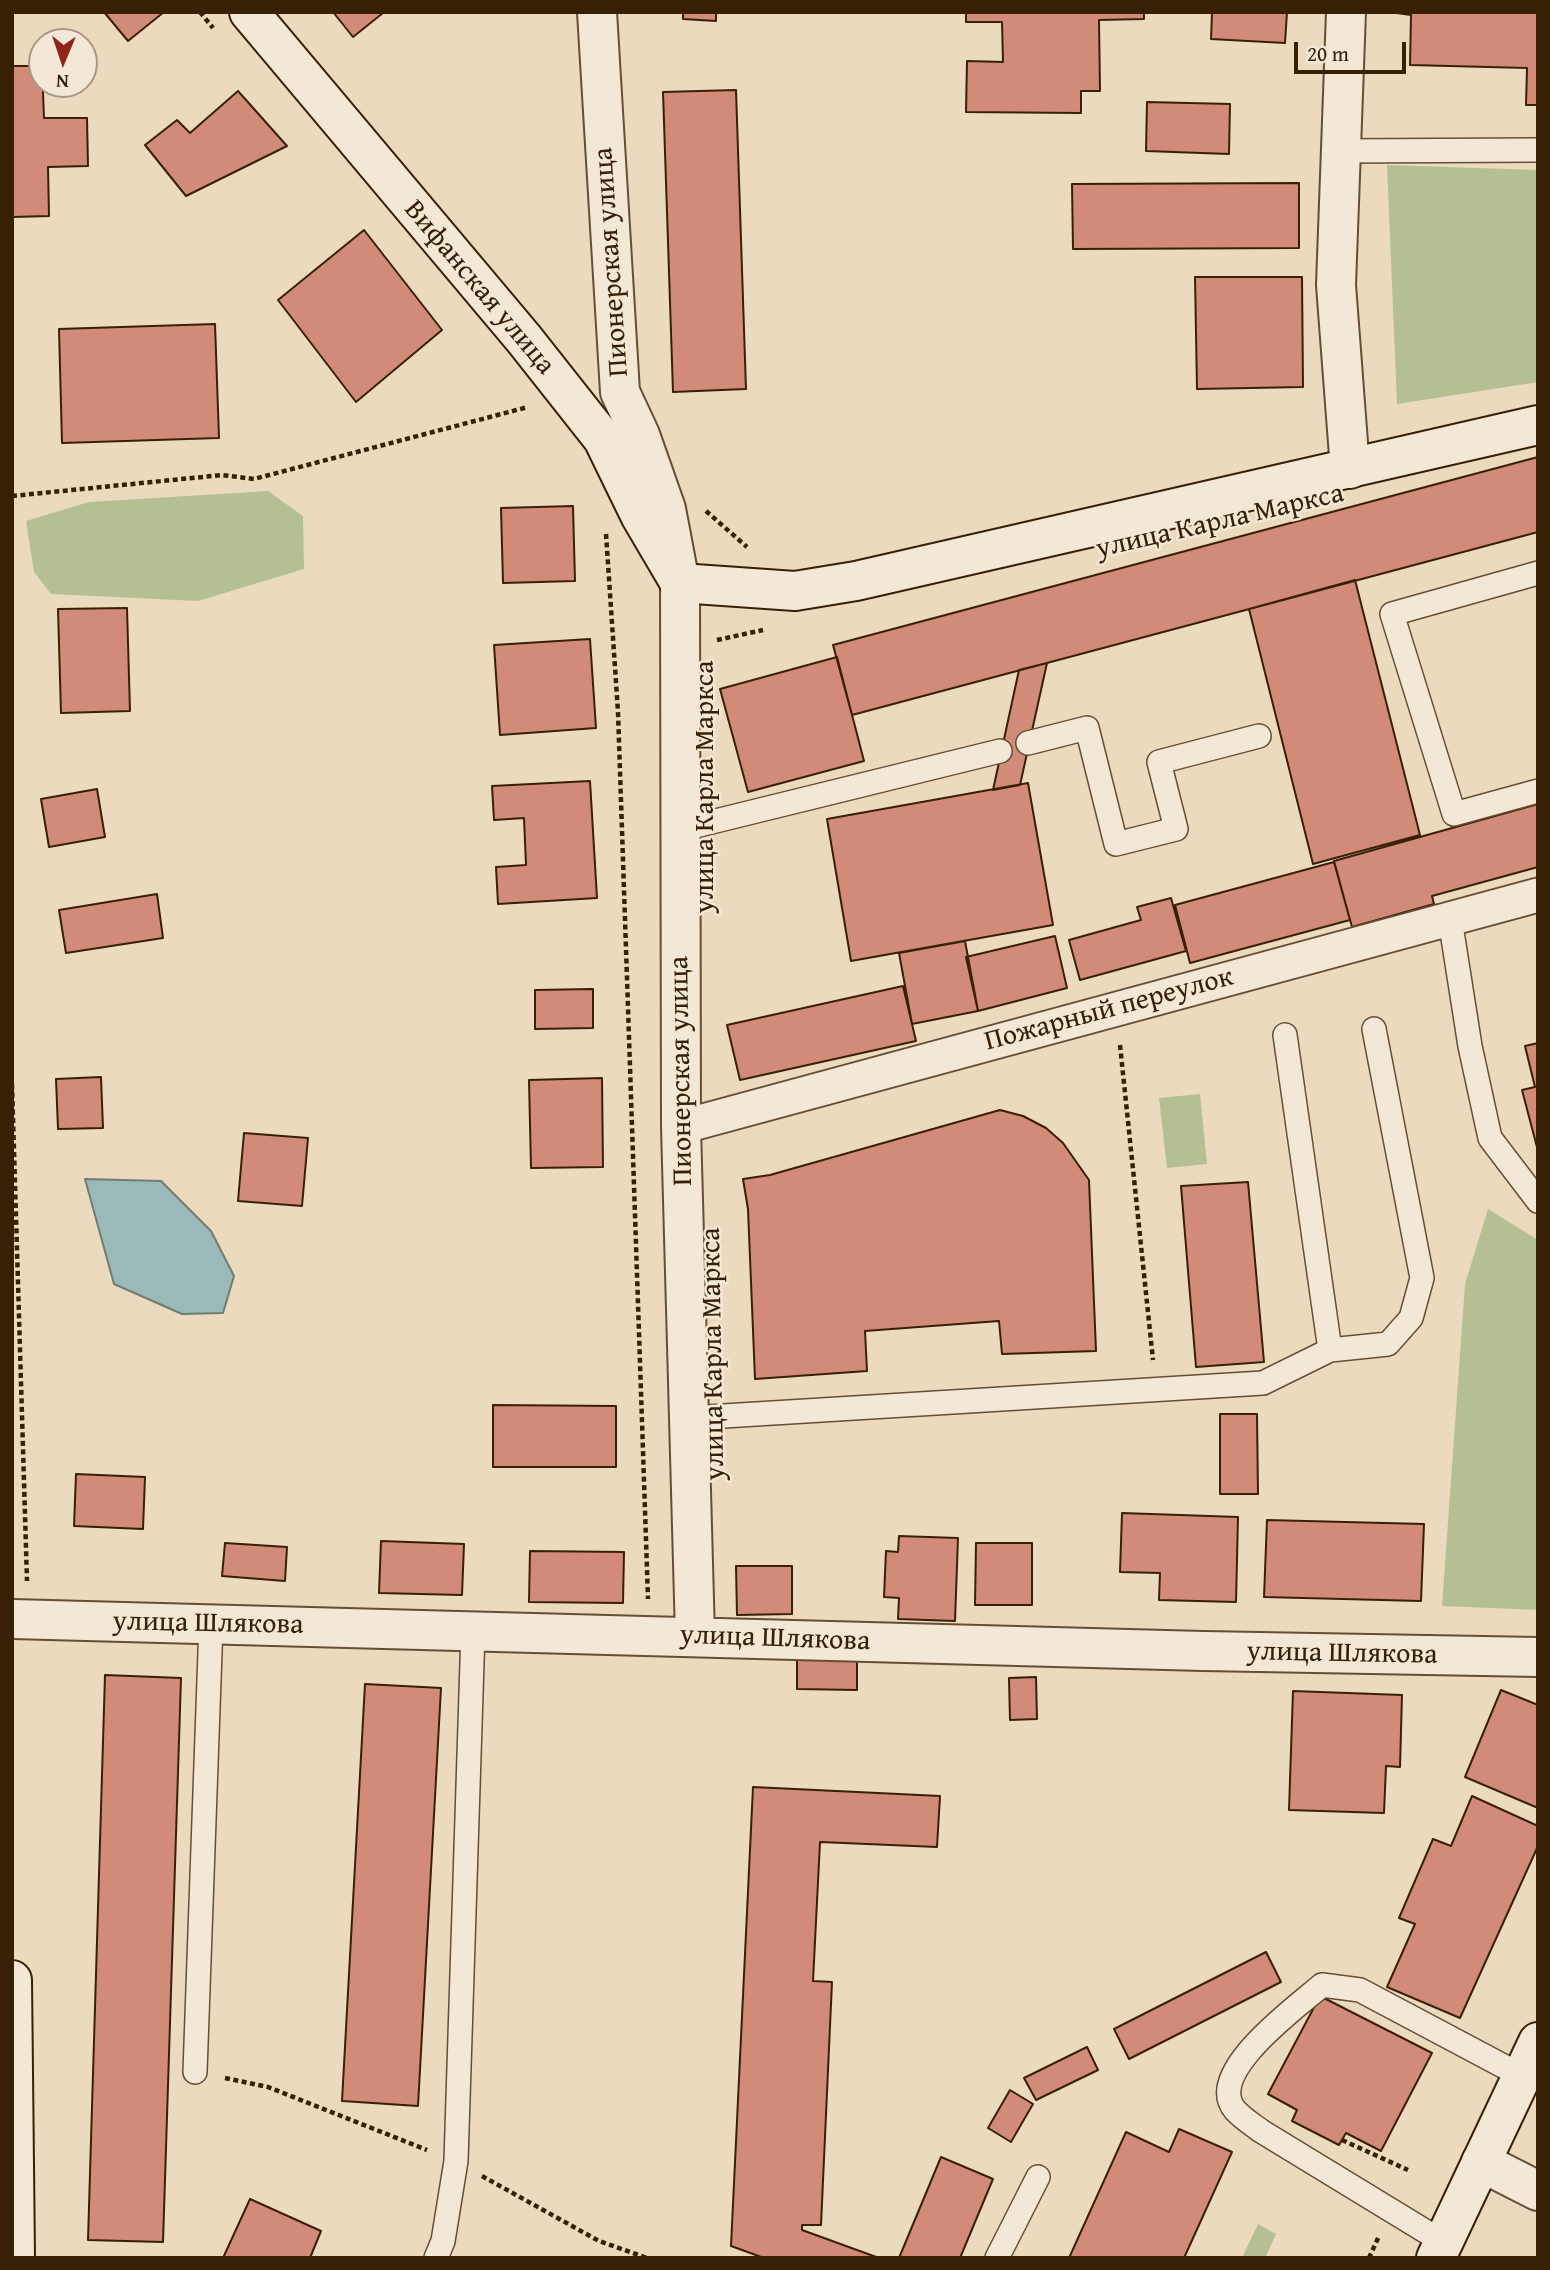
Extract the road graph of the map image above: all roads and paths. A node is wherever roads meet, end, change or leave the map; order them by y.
1 (249, 12) edge
2 (597, 12) edge
3 (1346, 12) edge
4 (1340, 150) junction
5 (1538, 150) edge
6 (533, 406) dead end
7 (1538, 425) edge
8 (1350, 469) junction
9 (12, 496) edge
10 (606, 526) dead end
11 (1538, 573) edge
12 (680, 583) junction
13 (771, 628) dead end
14 (706, 643) dead end
15 (1259, 736) dead end
16 (1028, 743) dead end
17 (1000, 751) dead end
18 (1538, 791) edge
19 (679, 830) junction
20 (1538, 895) edge
21 (1450, 919) junction
22 (1116, 1008) junction
23 (1374, 1029) dead end
24 (1285, 1035) dead end
25 (12, 1084) edge
26 (681, 1128) junction
27 (1538, 1201) edge
28 (1330, 1350) junction
29 (1156, 1388) junction
30 (691, 1418) junction
31 (648, 1601) dead end
32 (20, 1607) edge
33 (211, 1624) junction
34 (473, 1631) junction
35 (695, 1636) junction
36 (1538, 1657) edge
37 (12, 1980) edge
38 (1538, 2042) edge
39 (195, 2072) dead end
40 (1522, 2076) junction
41 (1342, 2140) dead end
42 (1481, 2162) junction
43 (1408, 2170) dead end
44 (1038, 2177) dead end
45 (1538, 2191) edge
46 (1440, 2250) edge
47 (15, 2258) edge
48 (436, 2258) edge
49 (998, 2258) edge

1 - 12 street, Вифанская улица
2 - 12 street, Пионерская улица
3 - 4 street
4 - 5 lane
4 - 8 street
6 - 9 path
7 - 8 street, улица Карла Маркса
8 - 12 street, улица Карла Маркса
10 - 31 path
11 - 18 lane
12 - 19 street, Пионерская улица
13 - 14 path, улица Карла Маркса
15 - 16 lane
17 - 19 lane
19 - 26 street, Пионерская улица
20 - 21 street, Пожарный переулок
21 - 22 street, Пожарный переулок
21 - 27 lane
22 - 26 street, Пожарный переулок
22 - 29 path
23 - 28 lane
24 - 28 lane
25 - 32 path
26 - 30 street, Пионерская улица
28 - 29 lane
29 - 30 lane
30 - 35 street, Пионерская улица
32 - 33 street, улица Шлякова
33 - 34 street, улица Шлякова
33 - 39 lane
34 - 35 street, улица Шлякова
34 - 48 lane
35 - 36 street, улица Шлякова
37 - 47 street
38 - 40 street
40 - 42 street
40 - 46 lane
41 - 43 path
42 - 45 street
42 - 46 street
44 - 49 lane

